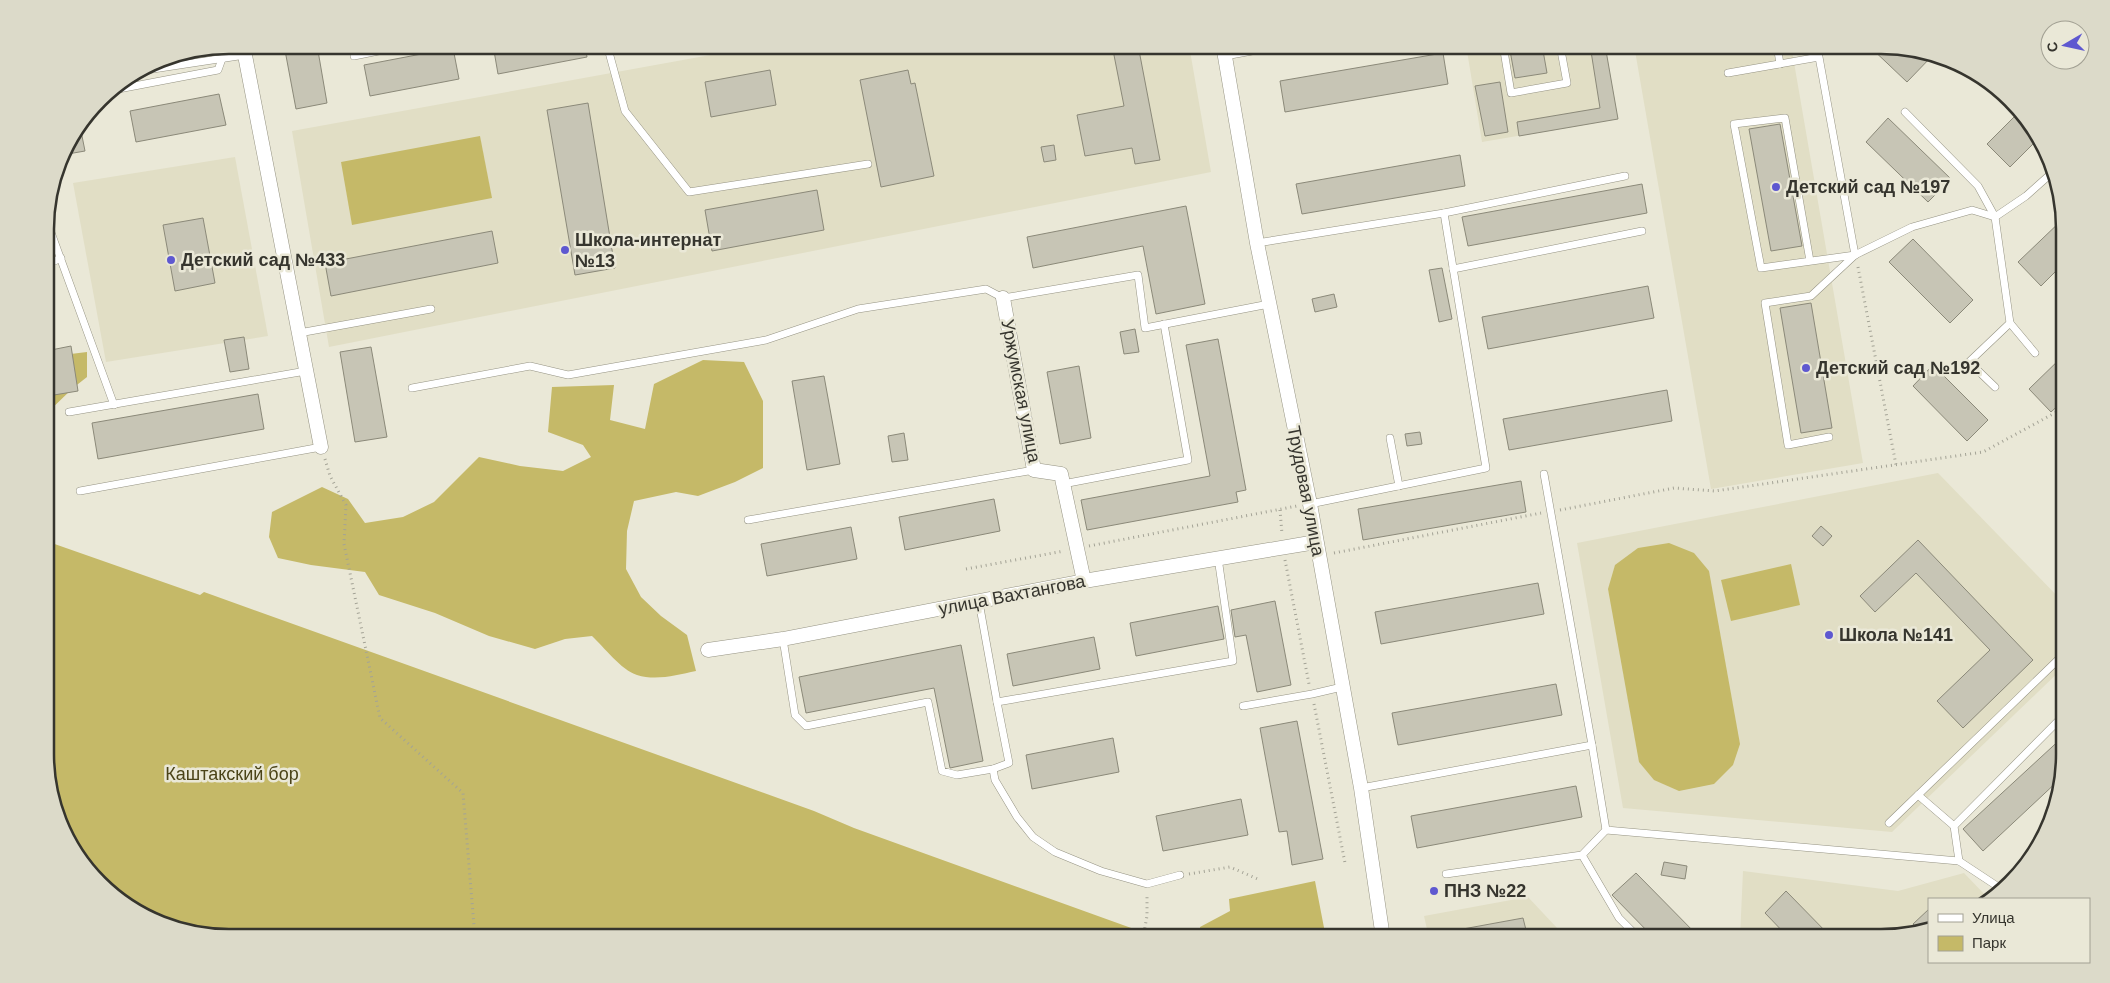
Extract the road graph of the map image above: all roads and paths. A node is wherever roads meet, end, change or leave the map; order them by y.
1 (234, 54) edge
2 (245, 54) edge
3 (362, 54) edge
4 (610, 54) edge
5 (1225, 54) edge
6 (1504, 54) edge
7 (1562, 54) edge
8 (1778, 54) edge
9 (354, 56) dead end
10 (222, 59) junction
11 (1780, 64) junction
12 (162, 67) edge
13 (1728, 73) dead end
14 (126, 88) edge
15 (1905, 112) dead end
16 (868, 164) dead end
17 (1625, 176) dead end
18 (2048, 177) edge
19 (1444, 213) junction
20 (1995, 217) junction
21 (1642, 231) dead end
22 (54, 240) edge
23 (1257, 242) junction
24 (1855, 255) junction
25 (60, 258) junction
26 (54, 261) edge
27 (1810, 261) junction
28 (1453, 269) junction
29 (1003, 298) junction
30 (1270, 304) junction
31 (430, 309) dead end
32 (1164, 324) junction
33 (2010, 324) junction
34 (299, 333) junction
35 (2035, 353) dead end
36 (306, 371) junction
37 (1995, 387) dead end
38 (412, 388) dead end
39 (114, 405) junction
40 (69, 412) dead end
41 (2056, 412) edge
42 (1829, 437) dead end
43 (1390, 438) dead end
44 (321, 448) junction
45 (1896, 465) junction
46 (1034, 470) junction
47 (1544, 474) dead end
48 (1063, 484) junction
49 (1399, 486) junction
50 (80, 491) dead end
51 (1310, 504) junction
52 (1550, 512) junction
53 (748, 520) dead end
54 (1076, 549) junction
55 (1317, 549) junction
56 (1218, 558) junction
57 (966, 569) dead end
58 (1084, 581) junction
59 (979, 602) junction
60 (783, 639) junction
61 (708, 650) dead end
62 (2056, 662) edge
63 (1342, 687) junction
64 (997, 702) junction
65 (1243, 706) dead end
66 (2056, 723) edge
67 (1592, 745) junction
68 (992, 769) junction
69 (1361, 788) junction
70 (1918, 795) junction
71 (1889, 823) dead end
72 (1954, 826) junction
73 (1606, 830) junction
74 (1582, 854) junction
75 (1959, 862) junction
76 (1446, 874) dead end
77 (1180, 875) joint
78 (1260, 880) dead end
79 (1147, 884) junction
80 (1997, 886) edge
81 (474, 929) edge
82 (1145, 929) edge
83 (1382, 929) edge
84 (1630, 929) edge

1 - 10 lane
2 - 34 street
3 - 9 lane
4 - 16 lane
5 - 23 street, Трудовая улица
6 - 7 lane
8 - 11 lane
10 - 12 lane
10 - 14 lane
11 - 13 lane
11 - 24 lane
15 - 20 lane
17 - 19 lane
18 - 20 lane
19 - 23 lane
19 - 28 lane
20 - 24 lane
20 - 33 lane
21 - 28 lane
22 - 25 lane
23 - 30 street, Трудовая улица
24 - 27 lane
24 - 42 lane
24 - 45 path
25 - 26 lane
25 - 39 lane
27 - 27 lane
28 - 49 lane
29 - 32 lane
29 - 38 lane
29 - 46 street, Уржумская улица
30 - 32 lane
30 - 51 street, Трудовая улица
31 - 34 lane
32 - 48 lane
33 - 35 lane
33 - 37 lane
34 - 36 street
36 - 39 lane
36 - 44 street
39 - 40 lane
41 - 45 path
43 - 49 lane
44 - 50 lane
44 - 81 path
45 - 52 path
46 - 48 street, Уржумская улица
46 - 53 lane
47 - 52 lane
48 - 54 street
49 - 51 lane
51 - 54 path
51 - 55 street, Трудовая улица
52 - 55 path
52 - 67 lane
54 - 57 path
54 - 58 street
55 - 56 street, улица Вахтангова
55 - 63 street, Трудовая улица
56 - 58 street, улица Вахтангова
56 - 64 lane
58 - 59 street, улица Вахтангова
59 - 60 street, улица Вахтангова
59 - 64 lane
60 - 61 street, улица Вахтангова
60 - 68 lane
62 - 70 lane
63 - 65 lane
63 - 69 street, Трудовая улица
64 - 68 lane
66 - 72 lane
67 - 69 lane
67 - 73 lane
68 - 79 lane
69 - 83 street, Трудовая улица
70 - 71 lane
70 - 72 lane
72 - 75 lane
73 - 74 lane
73 - 75 lane
74 - 76 lane
74 - 84 lane
75 - 80 lane
77 - 78 path
77 - 79 lane
79 - 82 path

